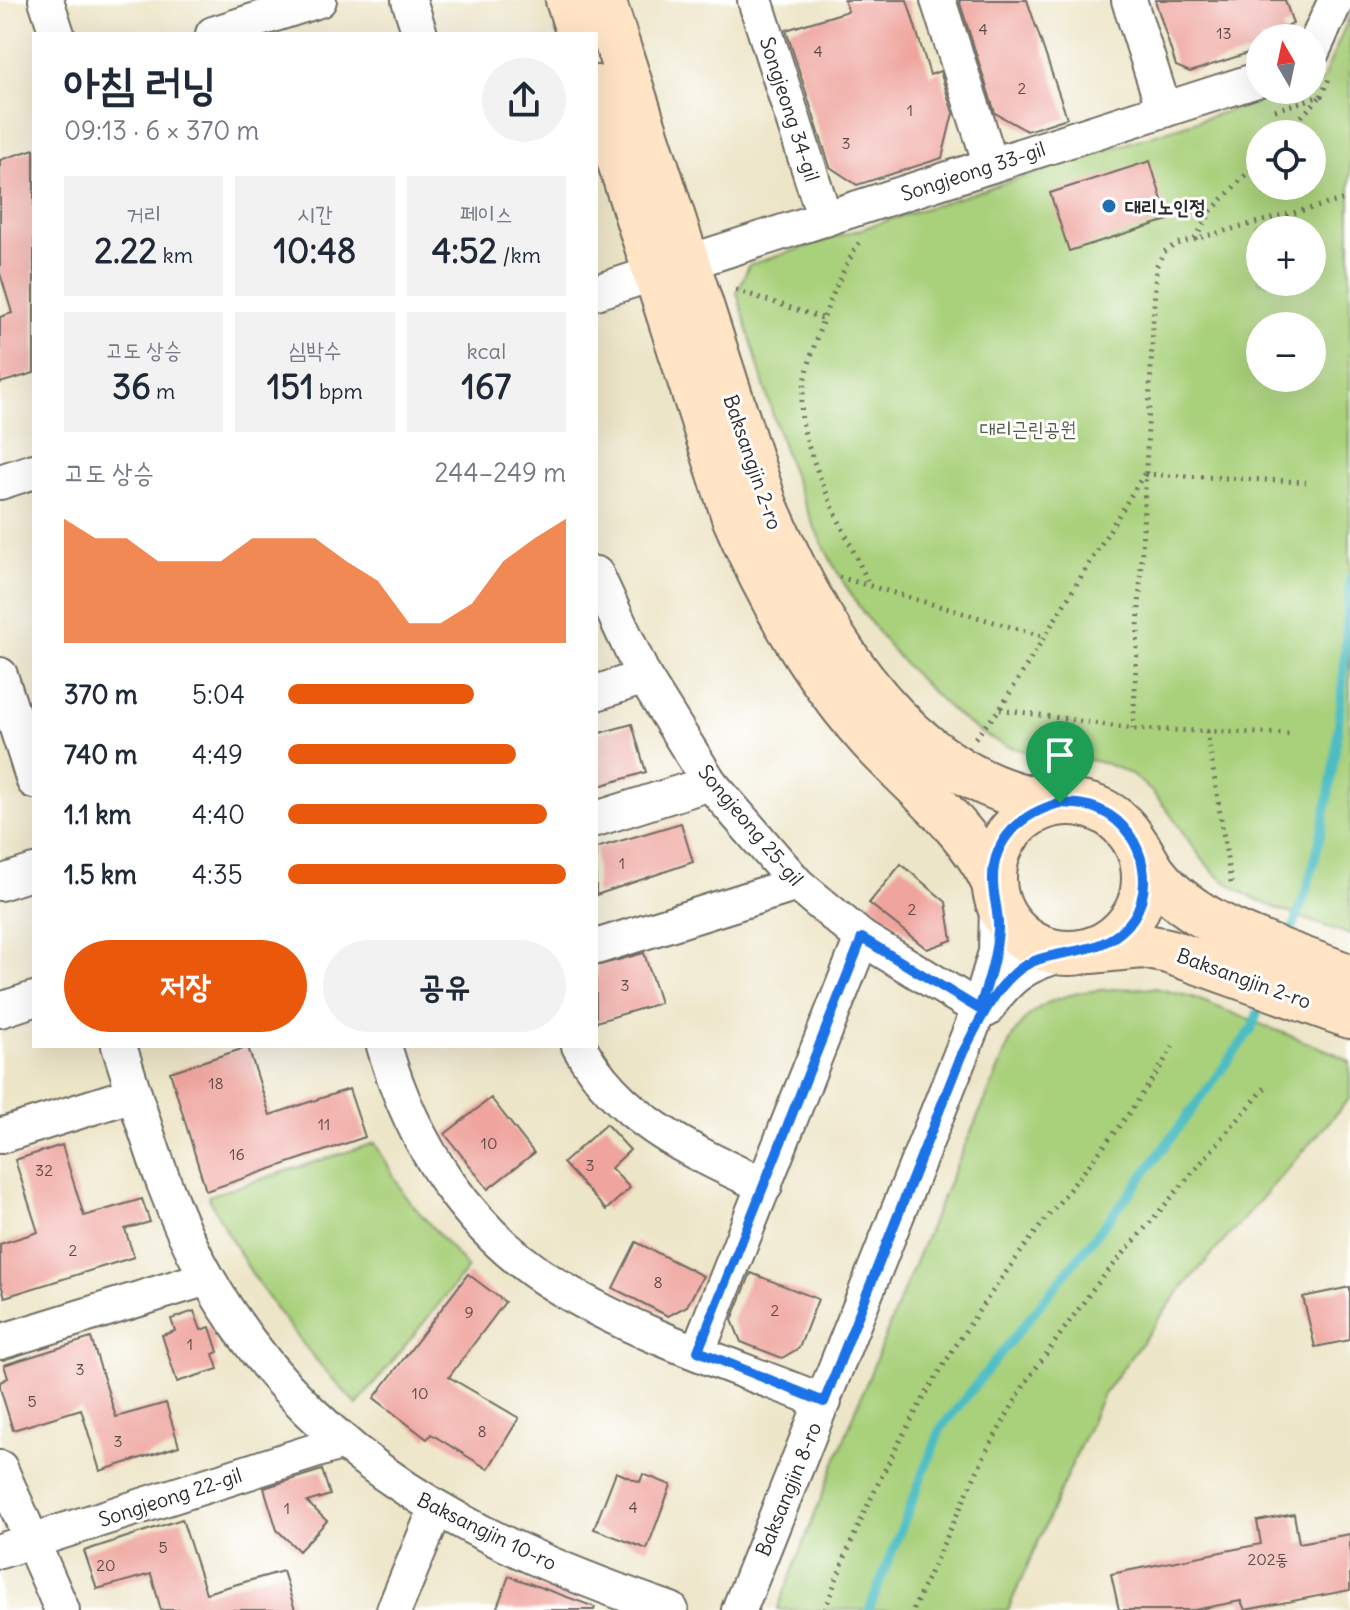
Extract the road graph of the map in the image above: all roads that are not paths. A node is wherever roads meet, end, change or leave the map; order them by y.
1 (46, 0) edge
2 (319, 0) edge
3 (409, 0) edge
4 (568, 0) edge
5 (603, 0) edge
6 (755, 0) edge
7 (938, 0) edge
8 (1129, 0) edge
9 (1336, 0) edge
10 (56, 32) edge
11 (219, 32) edge
12 (419, 32) edge
13 (578, 32) edge
14 (1326, 44) edge
15 (1246, 84) edge
16 (598, 93) edge
17 (1164, 110) junction
18 (991, 165) junction
19 (825, 219) junction
20 (671, 268) junction
21 (598, 291) edge
22 (32, 472) edge
23 (0, 482) edge
24 (598, 578) edge
25 (644, 677) junction
26 (1, 681) edge
27 (598, 692) edge
28 (32, 775) edge
29 (710, 783) junction
30 (1060, 803) junction
31 (598, 818) edge
32 (1136, 843) junction
33 (32, 873) edge
34 (0, 883) edge
35 (797, 884) junction
36 (995, 892) junction
37 (862, 938) junction
38 (598, 946) edge
39 (1077, 952) junction
40 (1248, 958) junction
41 (1336, 991) edge
42 (32, 1000) edge
43 (979, 1009) junction
44 (0, 1010) edge
45 (120, 1048) edge
46 (385, 1048) edge
47 (580, 1048) edge
48 (961, 1056) junction
49 (134, 1094) junction
50 (0, 1136) edge
51 (765, 1186) junction
52 (207, 1278) junction
53 (0, 1342) edge
54 (698, 1351) junction
55 (824, 1402) junction
56 (340, 1443) junction
57 (0, 1468) edge
58 (436, 1509) junction
59 (16, 1546) edge
60 (597, 1598) edge
61 (62, 1610) edge
62 (394, 1610) edge
63 (671, 1610) edge
64 (739, 1610) edge

1 - 10 street
2 - 11 street
3 - 12 street
4 - 13 street
5 - 20 street, Baksangjin 2-ro
6 - 19 street, Songjeong 34-gil
7 - 18 street
8 - 17 street
9 - 14 street
15 - 17 street, Songjeong 33-gil
16 - 20 street, Baksangjin 2-ro
17 - 18 street, Songjeong 33-gil
18 - 19 street, Songjeong 33-gil
19 - 20 street, Songjeong 33-gil
20 - 21 street, Songjeong 33-gil
20 - 30 street, Baksangjin 2-ro
20 - 36 street, Baksangjin 2-ro
22 - 23 street
24 - 25 street, Songjeong 25-gil
25 - 27 street
25 - 29 street, Songjeong 25-gil
26 - 28 street
29 - 31 street
29 - 35 street, Songjeong 25-gil
30 - 32 street
30 - 36 street
32 - 39 street
32 - 40 street, Baksangjin 2-ro
33 - 34 street
35 - 37 street, Songjeong 25-gil
35 - 38 street
36 - 39 street
36 - 43 street, Baksangjin 8-ro
37 - 43 street, Songjeong 25-gil
37 - 51 street
39 - 40 street, Baksangjin 2-ro
39 - 48 street, Baksangjin 8-ro
40 - 41 street, Baksangjin 2-ro
42 - 44 street
43 - 48 street, Baksangjin 8-ro
45 - 49 street, Baksangjin 10-ro
46 - 54 street
47 - 51 street
48 - 55 street, Baksangjin 8-ro
49 - 50 street
49 - 52 street, Baksangjin 10-ro
51 - 54 street
52 - 53 street
52 - 56 street, Baksangjin 10-ro
54 - 55 street
55 - 64 street, Baksangjin 8-ro
56 - 58 street, Baksangjin 10-ro
56 - 59 street, Songjeong 22-gil
57 - 59 street
58 - 60 street, Baksangjin 10-ro
58 - 62 street
59 - 61 street
60 - 63 street, Baksangjin 10-ro

